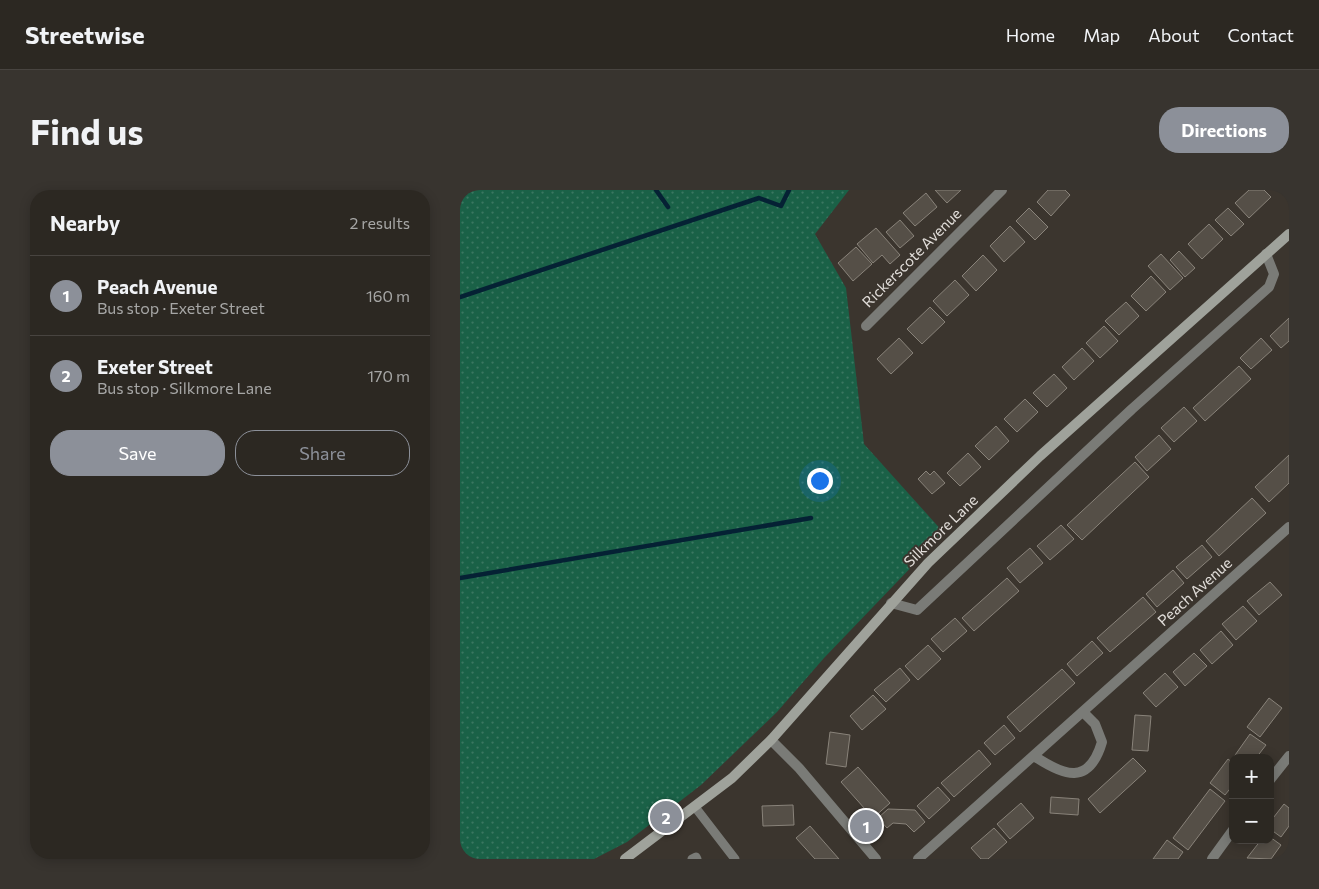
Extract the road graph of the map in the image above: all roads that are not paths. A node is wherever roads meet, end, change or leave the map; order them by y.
1 (1002, 190) edge
2 (1289, 234) edge
3 (1266, 254) junction
4 (866, 326) dead end
5 (1289, 527) edge
6 (1278, 537) junction
7 (1289, 542) edge
8 (891, 603) junction
9 (1084, 713) junction
10 (771, 740) junction
11 (1034, 756) junction
12 (1289, 756) edge
13 (1274, 775) edge
14 (695, 807) junction
15 (1229, 836) edge
16 (625, 859) edge
17 (692, 859) edge
18 (698, 859) edge
19 (735, 859) edge
20 (876, 859) edge
21 (918, 859) edge
22 (1212, 859) edge

1 - 4 street, Rickerscote Avenue
2 - 3 street, Silkmore Lane
3 - 8 street, Silkmore Lane
3 - 8 street
5 - 6 street, Peach Avenue
6 - 7 street
6 - 9 street, Peach Avenue
8 - 10 street, Silkmore Lane
9 - 11 street, Peach Avenue
9 - 11 street
10 - 14 street, Silkmore Lane
10 - 20 street
11 - 21 street, Peach Avenue
12 - 13 street
14 - 16 street, Silkmore Lane
14 - 19 lane
15 - 22 street
17 - 18 lane

